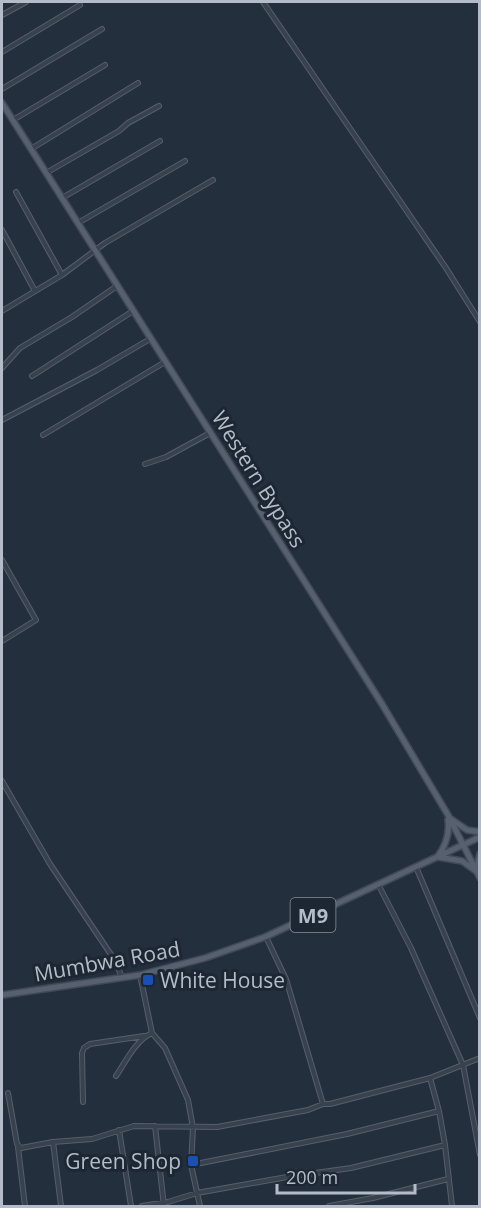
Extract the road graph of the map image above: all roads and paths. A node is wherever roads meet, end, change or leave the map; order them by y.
1 (26, 2) edge
2 (263, 2) edge
3 (80, 5) dead end
4 (2, 15) edge
5 (102, 29) dead end
6 (2, 51) edge
7 (105, 65) dead end
8 (138, 83) dead end
9 (2, 89) edge
10 (2, 102) edge
11 (159, 106) dead end
12 (13, 120) junction
13 (160, 141) dead end
14 (31, 149) junction
15 (185, 161) dead end
16 (46, 173) junction
17 (213, 180) dead end
18 (16, 192) dead end
19 (62, 198) junction
20 (78, 223) junction
21 (2, 230) edge
22 (94, 250) junction
23 (63, 275) junction
24 (117, 286) junction
25 (35, 291) junction
26 (2, 311) edge
27 (133, 311) junction
28 (480, 322) edge
29 (150, 339) junction
30 (165, 362) junction
31 (2, 368) edge
32 (32, 376) dead end
33 (2, 420) edge
34 (210, 434) junction
35 (43, 435) dead end
36 (145, 464) dead end
37 (2, 560) edge
38 (2, 641) edge
39 (2, 781) edge
40 (448, 815) junction
41 (480, 832) edge
42 (480, 837) edge
43 (463, 845) junction
44 (480, 854) edge
45 (437, 857) junction
46 (416, 867) junction
47 (476, 871) junction
48 (480, 878) edge
49 (378, 884) junction
50 (265, 937) junction
51 (140, 975) junction
52 (122, 978) junction
53 (2, 995) edge
54 (480, 1018) edge
55 (152, 1032) junction
56 (144, 1036) junction
57 (480, 1058) edge
58 (463, 1065) junction
59 (116, 1076) dead end
60 (430, 1078) junction
61 (8, 1093) dead end
62 (83, 1102) dead end
63 (323, 1104) junction
64 (439, 1111) junction
65 (155, 1126) junction
66 (193, 1128) junction
67 (119, 1130) junction
68 (53, 1142) junction
69 (445, 1145) junction
70 (18, 1147) junction
71 (480, 1155) edge
72 (192, 1165) junction
73 (448, 1179) junction
74 (197, 1193) junction
75 (164, 1205) edge
76 (25, 1206) edge
77 (61, 1206) edge
78 (131, 1206) edge
79 (142, 1206) edge
80 (200, 1206) edge
81 (329, 1206) edge
82 (452, 1206) edge

1 - 4 street
2 - 28 street
3 - 6 street
5 - 9 street
7 - 12 street
8 - 14 street
10 - 12 main road, Western Bypass
11 - 16 street
12 - 14 main road, Western Bypass
13 - 19 street
14 - 16 main road, Western Bypass
15 - 20 street
16 - 19 main road, Western Bypass
17 - 22 street
18 - 23 street
19 - 20 main road, Western Bypass
20 - 22 main road, Western Bypass
21 - 25 street
22 - 23 street
22 - 24 main road, Western Bypass
23 - 25 street
24 - 27 main road, Western Bypass
24 - 31 street
25 - 26 street
27 - 29 main road, Western Bypass
27 - 32 street
29 - 30 main road, Western Bypass
29 - 33 street
30 - 34 main road, Western Bypass
30 - 35 street
34 - 36 street
34 - 40 main road, Western Bypass
37 - 38 street
39 - 52 street
40 - 41 main road
40 - 43 main road, Western Bypass
40 - 45 main road
42 - 43 main road, Mumbwa Road / M9
43 - 45 main road, Mumbwa Road / M9
43 - 47 main road, Western Bypass
44 - 47 main road
45 - 46 main road, Mumbwa Road / M9
45 - 47 main road
46 - 49 main road, Mumbwa Road / M9
46 - 54 street
47 - 48 main road, Western Bypass
49 - 50 main road, Mumbwa Road / M9
49 - 58 street
50 - 51 main road, Mumbwa Road / M9
50 - 63 street
51 - 52 main road, Mumbwa Road / M9
51 - 55 street
52 - 53 main road, Mumbwa Road / M9
55 - 56 street
55 - 66 street
56 - 59 street
56 - 62 street
57 - 58 street
58 - 60 street
58 - 71 street
60 - 63 street
60 - 64 street
61 - 70 street
63 - 66 street
64 - 69 street
64 - 72 street
65 - 66 street
65 - 67 street
65 - 75 street
66 - 72 street
67 - 68 street
67 - 78 street
68 - 70 street
68 - 77 street
69 - 73 street
69 - 74 street
70 - 76 street
72 - 74 street
73 - 81 street
73 - 82 street
74 - 75 street
74 - 80 street
75 - 79 street

